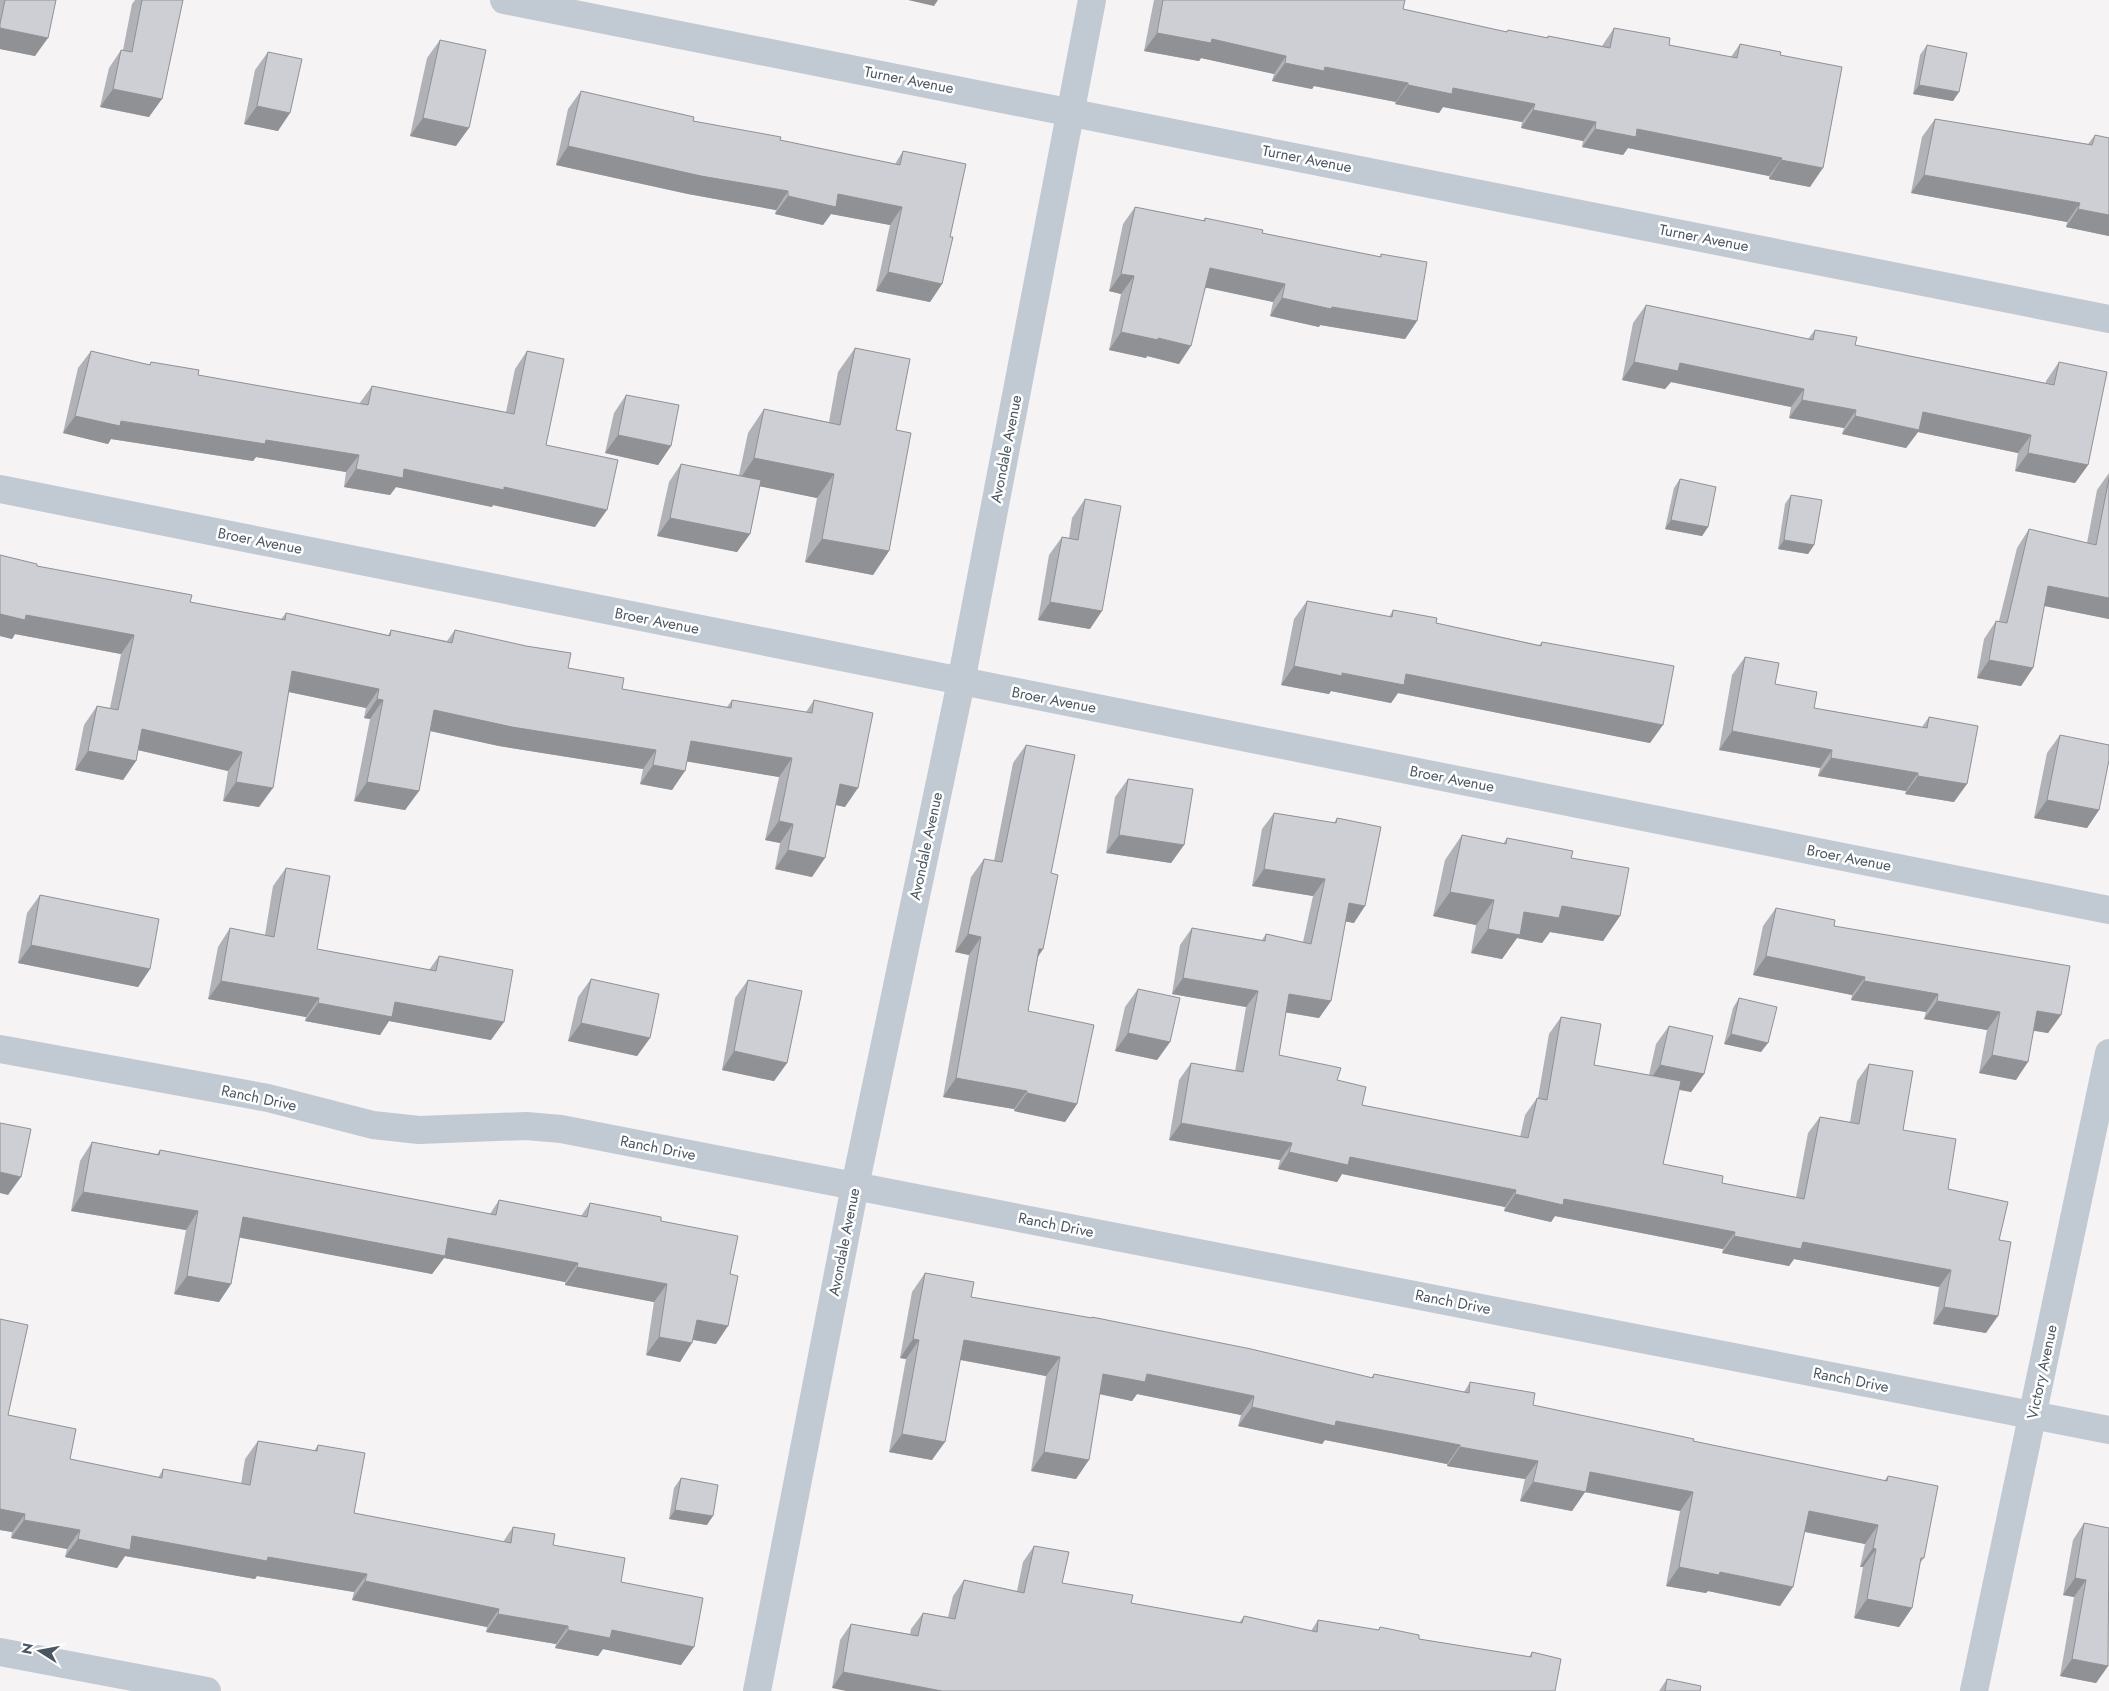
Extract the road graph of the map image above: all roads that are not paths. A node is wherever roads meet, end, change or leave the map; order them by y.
1 (504, 0) edge
2 (1092, 0) edge
3 (1072, 112) junction
4 (2109, 319) edge
5 (0, 489) edge
6 (961, 682) junction
7 (2109, 910) edge
8 (0, 1048) edge
9 (2109, 1054) edge
10 (855, 1186) junction
11 (2033, 1415) junction
12 (2109, 1430) edge
13 (0, 1652) edge
14 (207, 1691) edge
15 (757, 1691) edge
16 (1974, 1691) edge

1 - 3 street, Turner Avenue
2 - 3 street, Avondale Avenue
3 - 4 street, Turner Avenue
3 - 6 street, Avondale Avenue
5 - 6 street, Broer Avenue
6 - 7 street, Broer Avenue
6 - 10 street, Avondale Avenue
8 - 10 street, Ranch Drive
9 - 11 street, Victory Avenue
10 - 11 street, Ranch Drive
10 - 15 street, Avondale Avenue
11 - 12 street, Ranch Drive
11 - 16 street, Victory Avenue
13 - 14 street

